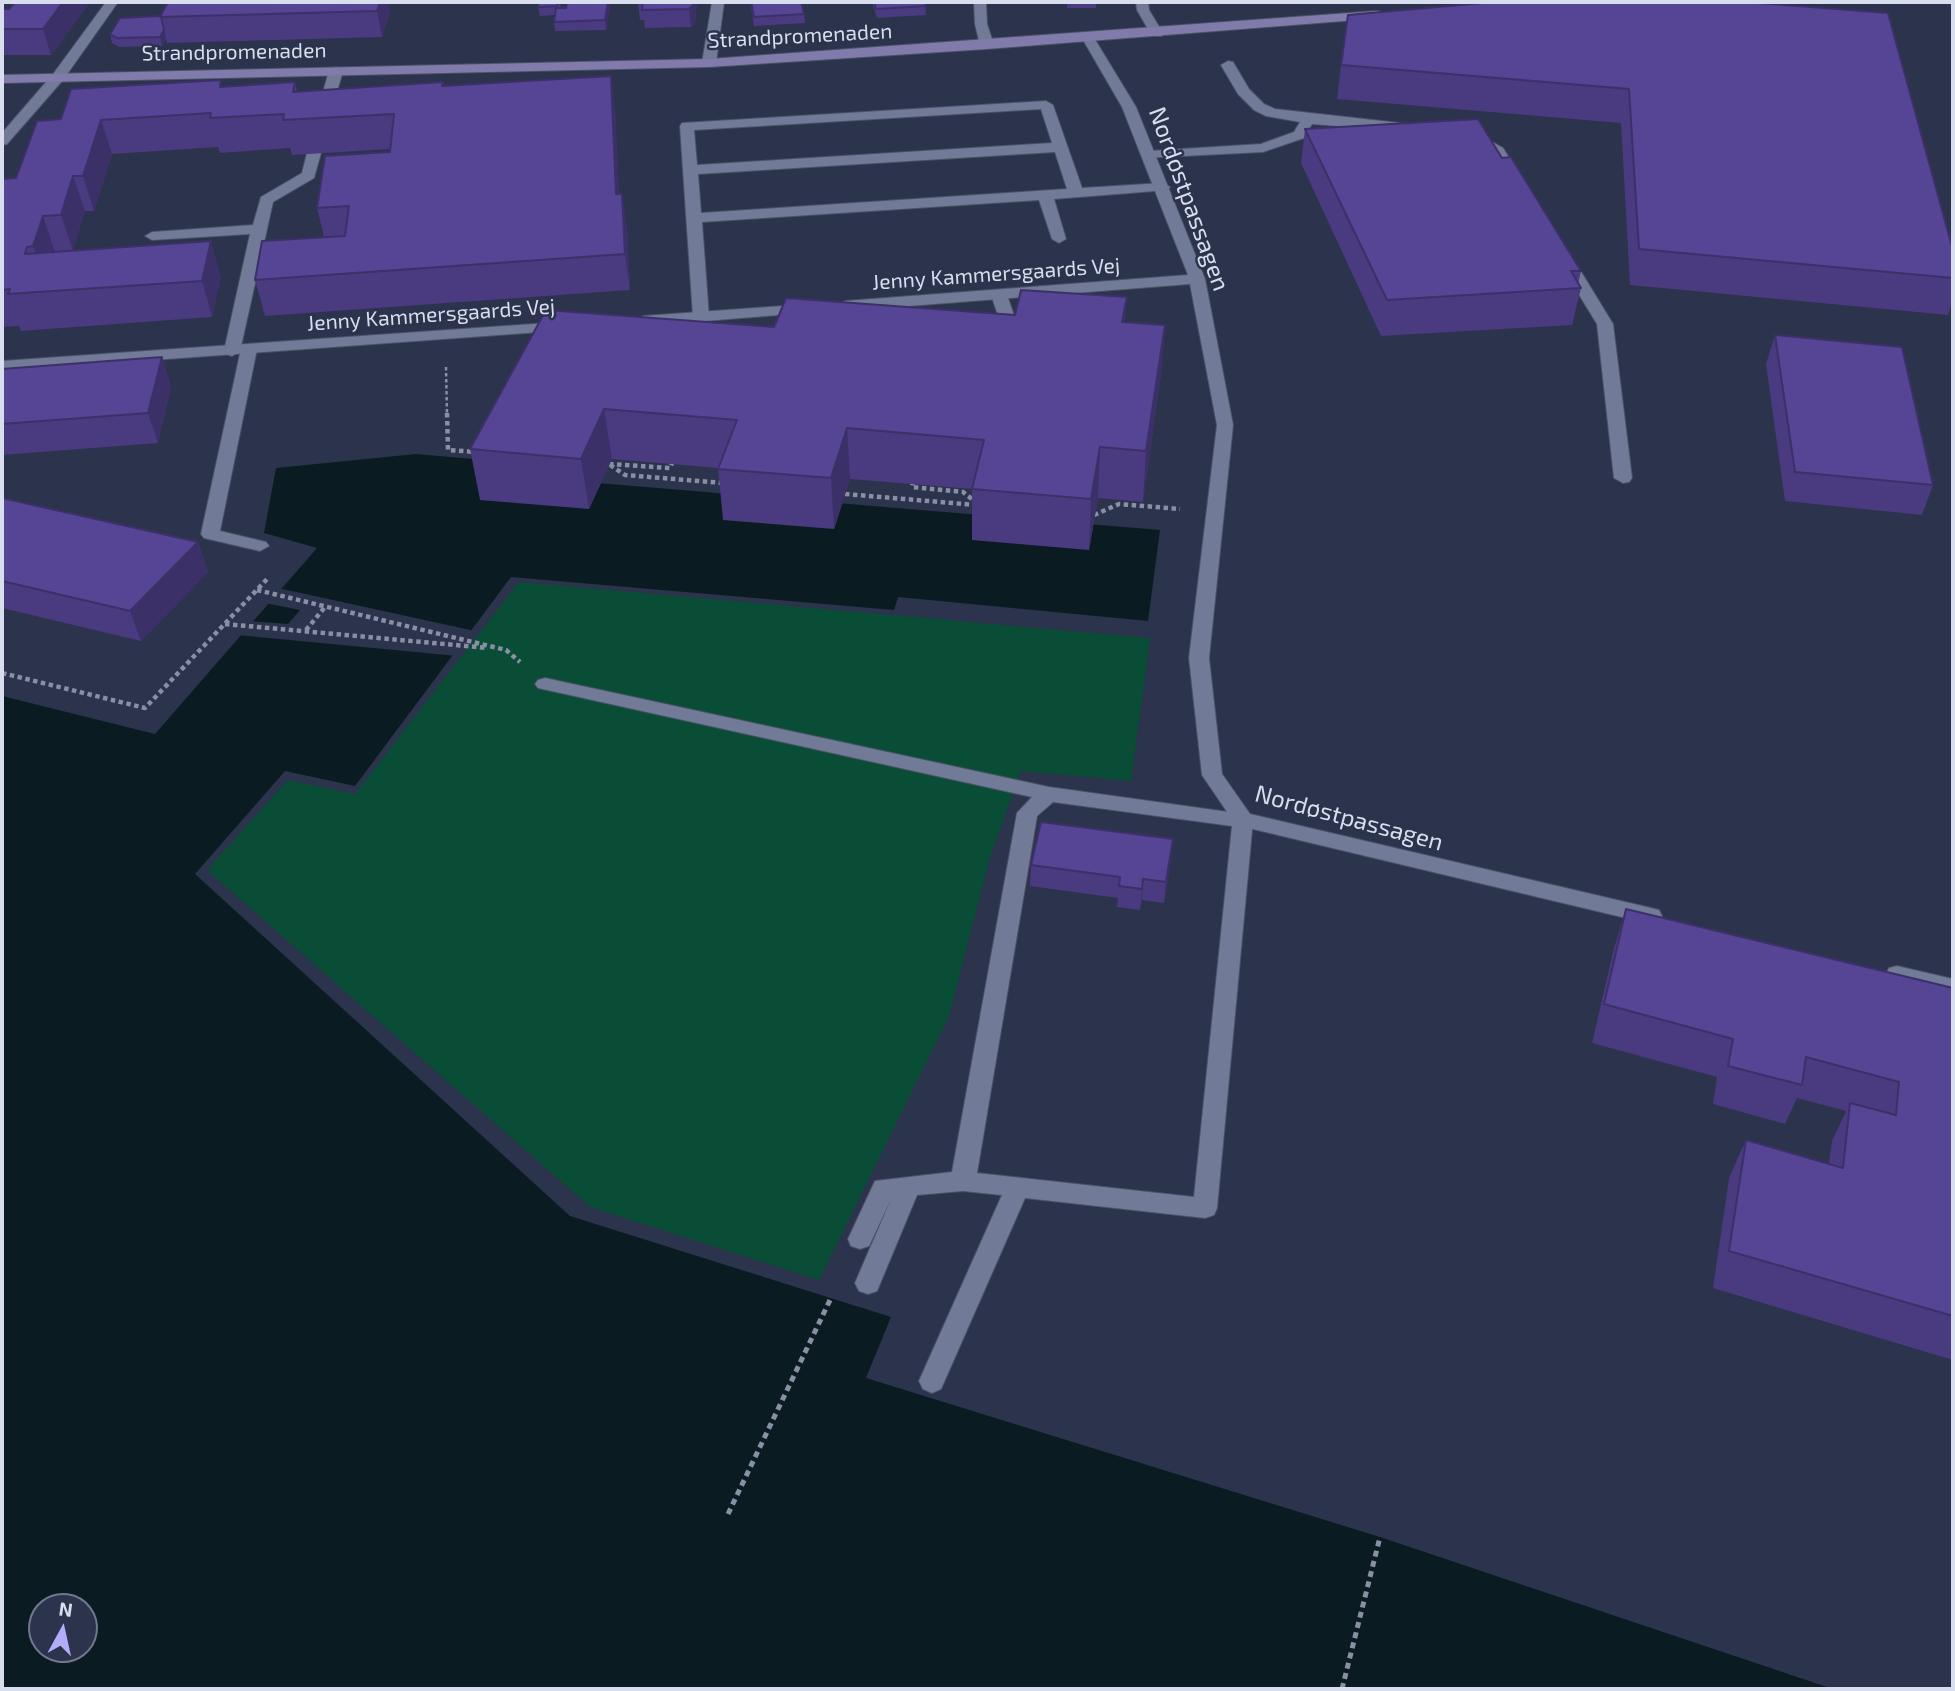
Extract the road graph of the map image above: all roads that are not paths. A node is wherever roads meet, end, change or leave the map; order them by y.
1 (113, 2) edge
2 (718, 2) edge
3 (981, 2) edge
4 (1142, 2) edge
5 (1388, 14) edge
6 (1157, 33) junction
7 (1088, 38) junction
8 (987, 45) junction
9 (709, 62) junction
10 (1228, 65) dead end
11 (336, 71) junction
12 (58, 77) junction
13 (2, 79) edge
14 (1308, 119) junction
15 (321, 125) edge
16 (1417, 128) edge
17 (1455, 131) edge
18 (4, 136) edge
19 (1060, 147) junction
20 (314, 153) edge
21 (1149, 155) junction
22 (690, 170) junction
23 (1163, 187) junction
24 (1076, 193) junction
25 (1045, 195) junction
26 (1527, 197) edge
27 (694, 218) junction
28 (259, 229) junction
29 (152, 236) dead end
30 (1059, 239) dead end
31 (1555, 243) edge
32 (1197, 279) junction
33 (999, 295) junction
34 (701, 317) junction
35 (621, 323) edge
36 (580, 325) edge
37 (241, 350) junction
38 (999, 360) edge
39 (2, 366) edge
40 (1623, 478) dead end
41 (260, 546) road end
42 (545, 684) dead end
43 (1049, 794) junction
44 (1243, 820) junction
45 (1672, 921) edge
46 (1873, 969) edge
47 (1953, 988) edge
48 (963, 1181) junction
49 (909, 1186) junction
50 (1018, 1187) junction
51 (860, 1239) dead end
52 (868, 1283) dead end
53 (932, 1381) dead end

1 - 12 street
2 - 9 street
3 - 8 street
4 - 6 street
5 - 6 street, Strandpromenaden
6 - 7 street, Strandpromenaden
7 - 8 street, Strandpromenaden
7 - 21 street, Nordøstpassagen
8 - 9 street, Strandpromenaden
9 - 11 street, Strandpromenaden
10 - 14 street
11 - 12 street, Strandpromenaden
11 - 15 street
12 - 13 street, Strandpromenaden
12 - 18 street
14 - 16 street
14 - 21 street
17 - 26 street
19 - 22 street
19 - 22 street
19 - 24 street
20 - 28 street
21 - 23 street, Nordøstpassagen
22 - 27 street
23 - 24 street
23 - 32 street, Nordøstpassagen
24 - 25 street
25 - 27 street
25 - 30 street
27 - 34 street
28 - 29 street
28 - 37 street
31 - 40 street
32 - 33 street, Jenny Kammersgaards Vej
32 - 44 street, Nordøstpassagen
33 - 34 street, Jenny Kammersgaards Vej
33 - 38 street
34 - 35 street, Jenny Kammersgaards Vej
36 - 37 street, Jenny Kammersgaards Vej
37 - 39 street, Jenny Kammersgaards Vej
37 - 41 street
42 - 43 street
43 - 44 street
43 - 48 street
44 - 45 street, Nordøstpassagen
44 - 50 street
46 - 47 street
48 - 49 street
48 - 50 street
49 - 51 street
49 - 52 street
50 - 53 street

